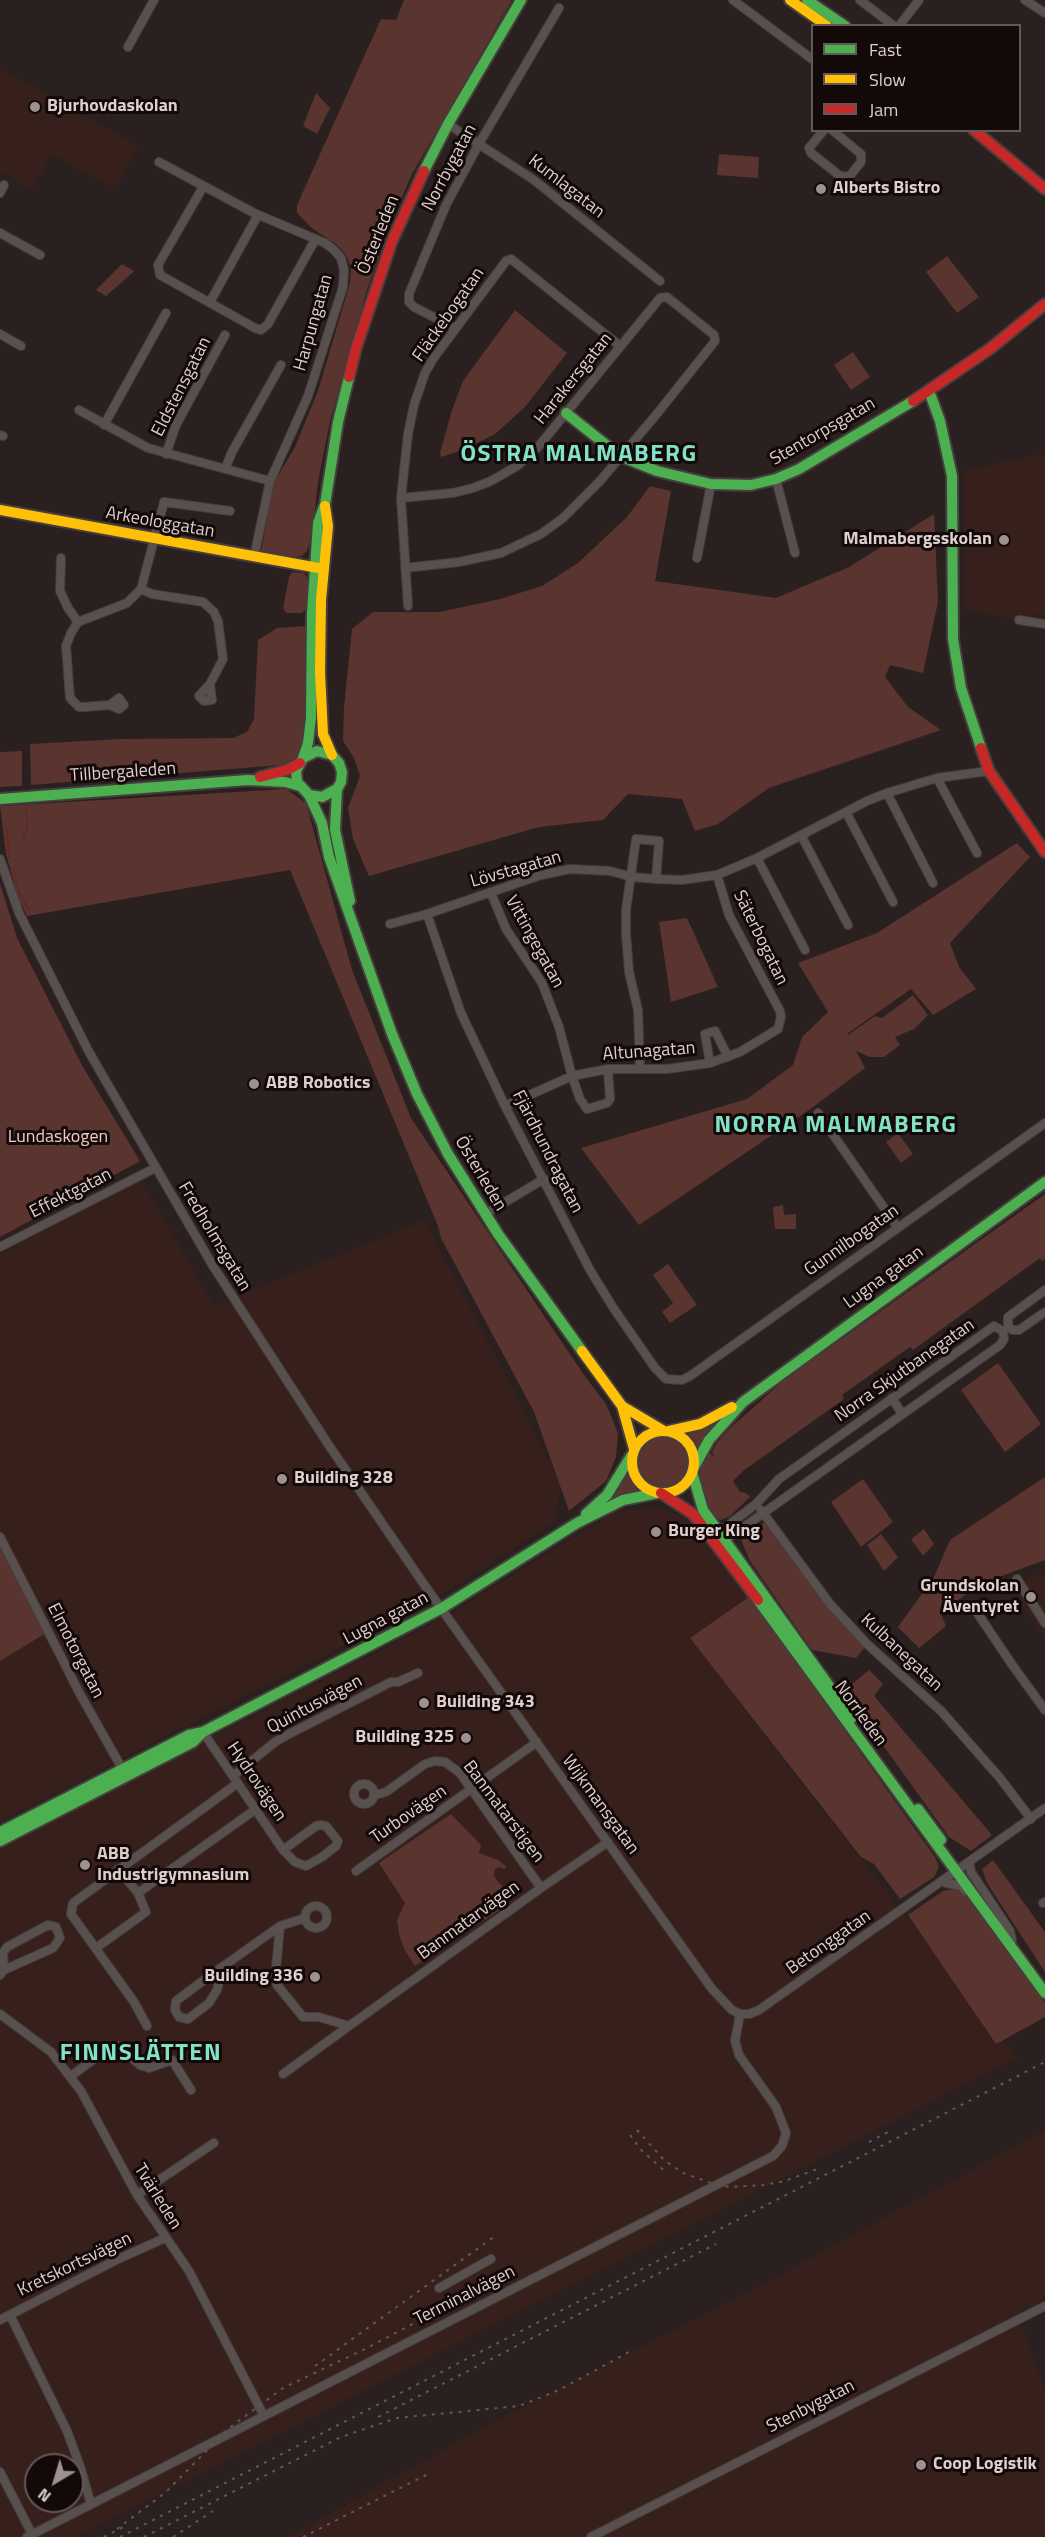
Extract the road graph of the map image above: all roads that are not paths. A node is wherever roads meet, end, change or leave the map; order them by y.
1 (154, 0) edge
2 (520, 0) edge
3 (733, 0) edge
4 (790, 0) edge
5 (807, 0) edge
6 (860, 0) edge
7 (919, 0) edge
8 (1025, 0) edge
9 (560, 8) dead end
10 (1045, 13) edge
11 (824, 24) edge
12 (842, 24) edge
13 (891, 24) edge
14 (901, 24) edge
15 (128, 46) dead end
16 (811, 58) edge
17 (448, 124) junction
18 (822, 132) edge
19 (834, 132) edge
20 (976, 132) edge
21 (480, 142) junction
22 (159, 162) dead end
23 (202, 187) junction
24 (1043, 189) edge
25 (258, 215) junction
26 (0, 233) edge
27 (315, 240) junction
28 (40, 255) dead end
29 (660, 281) dead end
30 (210, 302) junction
31 (1045, 304) edge
32 (166, 313) dead end
33 (456, 328) junction
34 (0, 334) edge
35 (225, 335) dead end
36 (21, 346) dead end
37 (620, 346) junction
38 (281, 365) dead end
39 (929, 390) junction
40 (79, 410) dead end
41 (566, 413) junction
42 (104, 425) junction
43 (166, 454) junction
44 (621, 456) junction
45 (225, 469) junction
46 (776, 479) junction
47 (270, 481) junction
48 (711, 483) junction
49 (402, 498) junction
50 (0, 510) edge
51 (230, 511) dead end
52 (155, 538) junction
53 (795, 553) dead end
54 (254, 557) junction
55 (61, 558) dead end
56 (697, 558) dead end
57 (319, 568) junction
58 (405, 568) junction
59 (141, 589) junction
60 (408, 606) dead end
61 (1019, 620) dead end
62 (78, 622) junction
63 (1045, 624) edge
64 (210, 684) dead end
65 (110, 705) dead end
66 (332, 755) junction
67 (301, 760) junction
68 (989, 771) junction
69 (937, 778) junction
70 (248, 780) junction
71 (300, 786) junction
72 (337, 789) junction
73 (888, 793) junction
74 (309, 795) junction
75 (0, 799) edge
76 (846, 812) junction
77 (801, 835) junction
78 (1045, 852) edge
79 (977, 853) dead end
80 (757, 858) junction
81 (0, 859) edge
82 (717, 875) junction
83 (632, 877) junction
84 (656, 879) junction
85 (933, 883) dead end
86 (491, 893) junction
87 (893, 902) dead end
88 (427, 914) junction
89 (390, 924) dead end
90 (848, 925) dead end
91 (357, 933) junction
92 (804, 950) dead end
93 (780, 1014) joint
94 (728, 1057) junction
95 (710, 1062) junction
96 (640, 1068) junction
97 (608, 1069) junction
98 (572, 1076) junction
99 (506, 1106) junction
100 (818, 1113) dead end
101 (1045, 1123) edge
102 (155, 1168) junction
103 (544, 1179) junction
104 (1045, 1182) edge
105 (485, 1214) junction
106 (898, 1227) junction
107 (0, 1247) edge
108 (1045, 1290) edge
109 (1045, 1312) edge
110 (675, 1381) joint
111 (892, 1398) junction
112 (743, 1402) junction
113 (622, 1406) junction
114 (902, 1414) junction
115 (667, 1431) junction
116 (634, 1451) junction
117 (693, 1471) junction
118 (659, 1493) junction
119 (756, 1504) junction
120 (763, 1513) junction
121 (577, 1523) junction
122 (0, 1537) edge
123 (719, 1538) junction
124 (1017, 1579) dead end
125 (442, 1608) junction
126 (974, 1608) dead end
127 (1045, 1623) edge
128 (418, 1673) dead end
129 (1045, 1710) edge
130 (203, 1732) junction
131 (537, 1742) junction
132 (124, 1772) junction
133 (236, 1779) junction
134 (471, 1789) junction
135 (375, 1795) dead end
136 (1045, 1808) edge
137 (256, 1809) junction
138 (1030, 1819) junction
139 (0, 1832) edge
140 (0, 1841) edge
141 (608, 1842) junction
142 (283, 1850) junction
143 (945, 1858) junction
144 (118, 1869) junction
145 (960, 1869) junction
146 (356, 1871) dead end
147 (944, 1881) junction
148 (541, 1888) junction
149 (138, 1893) junction
150 (305, 1918) dead end
151 (280, 1926) junction
152 (995, 1926) junction
153 (96, 1948) junction
154 (227, 1964) junction
155 (1024, 1964) junction
156 (2, 1972) edge
157 (1045, 1993) edge
158 (0, 2014) edge
159 (740, 2014) junction
160 (147, 2026) dead end
161 (349, 2026) junction
162 (283, 2074) dead end
163 (71, 2076) junction
164 (191, 2090) dead end
165 (214, 2143) dead end
166 (137, 2195) junction
167 (165, 2238) junction
168 (491, 2259) dead end
169 (439, 2288) dead end
170 (1045, 2306) edge
171 (10, 2315) junction
172 (0, 2320) edge
173 (264, 2416) junction
174 (0, 2472) edge
175 (91, 2504) junction
176 (29, 2536) edge
177 (591, 2537) edge

1 - 15 street
2 - 17 main road, Österleden
3 - 16 street
4 - 11 main road
5 - 12 main road
6 - 13 street
7 - 14 street
8 - 10 street
9 - 21 street, Norrbygatan
17 - 21 street, Kumlagatan
17 - 57 main road, Österleden
18 - 19 street
20 - 24 main road
21 - 29 street, Kumlagatan
21 - 33 street, Norrbygatan
22 - 23 street, Harpungatan
23 - 25 street, Harpungatan
23 - 30 street
25 - 27 street, Harpungatan
25 - 30 street
26 - 28 street
27 - 30 street
27 - 47 street, Harpungatan
31 - 39 main road, Stentorpsgatan
32 - 42 street
33 - 37 street, Fläckebogatan
33 - 49 street, Fläckebogatan
34 - 36 street
35 - 43 street, Eldstensgatan
37 - 41 street, Harakersgatan
37 - 44 street, Harakersgatan
38 - 45 street
39 - 46 main road, Stentorpsgatan
39 - 68 main road
40 - 42 street
41 - 44 main road, Stentorpsgatan
41 - 49 street, Harakersgatan
42 - 43 street
43 - 45 street
44 - 48 main road, Stentorpsgatan
44 - 58 street
45 - 47 street
46 - 48 main road, Stentorpsgatan
46 - 53 street
47 - 54 street, Harpungatan
48 - 56 street
49 - 58 street, Fläckebogatan
50 - 52 main road, Arkeologgatan
51 - 52 street
52 - 54 main road, Arkeologgatan
52 - 59 street
54 - 57 main road, Arkeologgatan
55 - 62 street
57 - 66 main road, Österleden
57 - 67 main road, Österleden
58 - 60 street, Fläckebogatan
59 - 62 street
59 - 64 street
61 - 63 street
62 - 65 street
66 - 67 main road
66 - 72 main road
67 - 70 main road, Tillbergaleden
67 - 71 main road
68 - 69 street, Lövstagatan
68 - 78 main road
69 - 73 street, Lövstagatan
69 - 79 street
70 - 71 main road, Tillbergaleden
70 - 75 main road, Tillbergaleden
71 - 74 main road
72 - 74 main road
72 - 91 main road, Österleden
73 - 76 street, Lövstagatan
73 - 85 street
74 - 91 main road, Österleden
76 - 77 street, Lövstagatan
76 - 87 street
77 - 80 street, Lövstagatan
77 - 90 street
80 - 82 street, Lövstagatan
80 - 92 street
81 - 102 street, Fredholmsgatan
82 - 84 street, Lövstagatan
82 - 93 street, Säterbogatan
83 - 84 street, Lövstagatan
83 - 84 street
83 - 86 street, Lövstagatan
83 - 96 street
86 - 88 street, Lövstagatan
86 - 98 street, Vittingegatan
88 - 89 street, Lövstagatan
88 - 99 street, Fjärdhundragatan
91 - 105 main road, Österleden
93 - 94 street, Altunagatan
94 - 95 street, Altunagatan
94 - 95 street
95 - 96 street, Altunagatan
96 - 97 street, Altunagatan
97 - 98 street, Altunagatan
97 - 98 street, Vittingegatan
98 - 99 street, Altunagatan
99 - 103 street, Fjärdhundragatan
100 - 106 street
101 - 106 street, Gunnilbogatan
102 - 107 street, Effektgatan
102 - 125 street, Fredholmsgatan
103 - 105 street
103 - 110 street, Fjärdhundragatan
104 - 112 main road, Lugna gatan
105 - 113 main road, Österleden
106 - 110 street, Gunnilbogatan
108 - 109 street
111 - 114 street
111 - 114 street, Norra Skjutbanegatan
111 - 119 street, Norra Skjutbanegatan
112 - 115 main road, Lugna gatan
112 - 117 main road, Lugna gatan
113 - 115 main road, Österleden
113 - 116 main road, Österleden
114 - 120 street, Norra Skjutbanegatan
115 - 116 main road
115 - 117 main road
116 - 118 main road
116 - 121 main road, Lugna gatan
117 - 118 main road
117 - 123 main road, Norrleden
118 - 121 main road, Lugna gatan
118 - 123 main road, Norrleden
119 - 120 street, Kulbanegatan
119 - 123 street, Norra Skjutbanegatan
120 - 123 street, Norra Skjutbanegatan
120 - 138 street, Kulbanegatan
121 - 125 main road, Lugna gatan
122 - 132 street, Elmotorgatan
123 - 143 main road, Norrleden
123 - 145 main road, Norrleden
124 - 127 street
125 - 130 main road, Lugna gatan
125 - 131 street, Wijkmansgatan
126 - 129 street
128 - 133 street, Quintusvägen
130 - 132 main road, Lugna gatan
130 - 133 street, Hydrovägen
131 - 134 street, Turbovägen
131 - 141 street, Wijkmansgatan
132 - 139 main road, Lugna gatan
132 - 140 main road, Lugna gatan
133 - 137 street, Hydrovägen
133 - 144 street, Quintusvägen
134 - 135 street, Banmatarstigen
134 - 146 street, Turbovägen
134 - 148 street, Banmatarstigen
136 - 138 street, Betonggatan
137 - 142 street, Hydrovägen
137 - 149 street
138 - 145 street, Betonggatan
141 - 148 street, Banmatarvägen
141 - 159 street, Wijkmansgatan
142 - 142 street, Hydrovägen
143 - 145 main road, Norrleden
143 - 147 street
144 - 149 street
144 - 153 street, Quintusvägen
145 - 147 street, Betonggatan
145 - 152 main road, Norrleden
145 - 155 main road, Norrleden
147 - 152 street
147 - 159 street, Betonggatan
148 - 161 street, Banmatarvägen
149 - 153 street
150 - 151 street
151 - 154 street
151 - 161 street
152 - 155 main road, Norrleden
153 - 160 street, Quintusvägen
154 - 154 street
155 - 157 main road, Norrleden
156 - 156 street
158 - 163 street, Tvärleden
159 - 173 street, Terminalvägen
161 - 162 street, Banmatarvägen
163 - 164 street
163 - 166 street, Tvärleden
165 - 166 street
166 - 167 street, Tvärleden
167 - 171 street, Kretskortsvägen
167 - 173 street, Tvärleden
168 - 169 street
170 - 177 street, Stenbygatan
171 - 172 street, Kretskortsvägen
171 - 175 street
173 - 175 street, Terminalvägen
174 - 176 street
175 - 176 street, Terminalvägen

